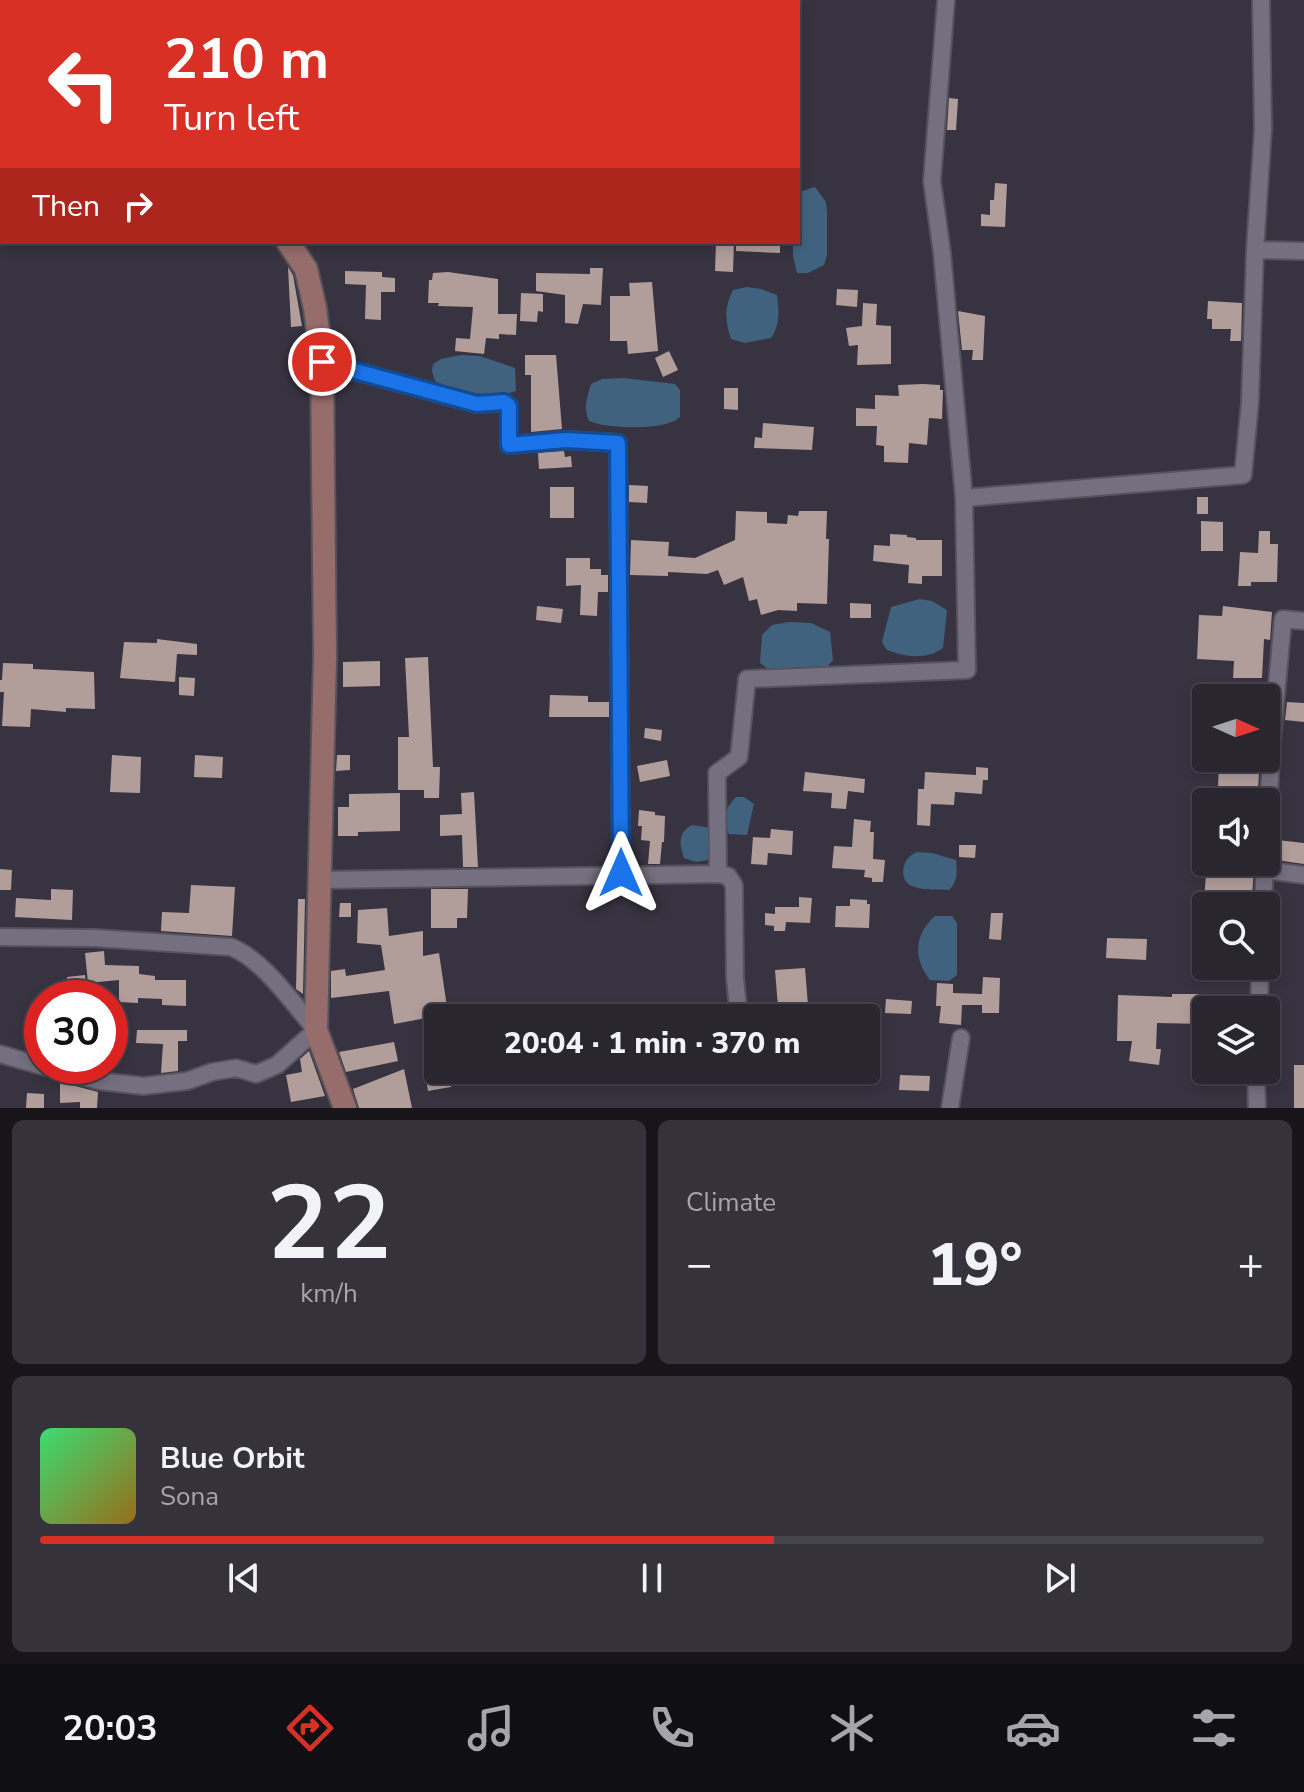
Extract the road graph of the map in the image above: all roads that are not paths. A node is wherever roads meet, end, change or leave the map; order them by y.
1 (946, 0) edge
2 (1261, 0) edge
3 (289, 244) edge
4 (1255, 250) junction
5 (1304, 251) edge
6 (322, 362) junction
7 (964, 498) junction
8 (1304, 621) edge
9 (1269, 788) edge
10 (1280, 870) edge
11 (621, 873) junction
12 (718, 874) junction
13 (1304, 875) edge
14 (320, 880) junction
15 (0, 937) edge
16 (738, 1004) edge
17 (316, 1030) junction
18 (961, 1038) dead end
19 (0, 1054) edge
20 (24, 1061) edge
21 (126, 1084) edge
22 (1256, 1084) edge
23 (345, 1108) edge
24 (950, 1108) edge
25 (1257, 1108) edge

1 - 7 street
2 - 4 street
3 - 6 street
4 - 5 street
4 - 7 street
6 - 11 street
6 - 14 street
7 - 12 street
8 - 9 street
10 - 13 street
11 - 12 street
11 - 14 street
12 - 16 street
14 - 17 street
15 - 17 street
17 - 21 street
17 - 23 street
18 - 24 street
19 - 20 street
22 - 25 street

